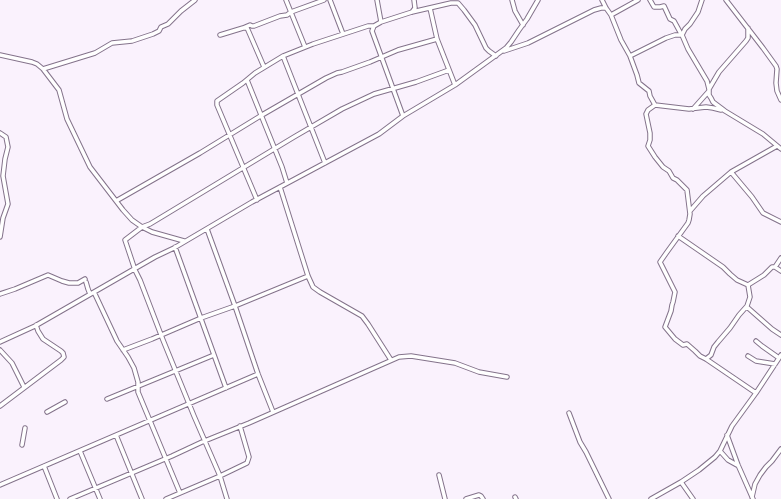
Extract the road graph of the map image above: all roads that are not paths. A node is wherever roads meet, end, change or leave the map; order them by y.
1 (194, 0) edge
2 (286, 0) edge
3 (324, 0) edge
4 (330, 0) edge
5 (377, 0) edge
6 (414, 0) edge
7 (512, 0) edge
8 (538, 0) edge
9 (602, 0) edge
10 (638, 0) edge
11 (650, 0) edge
12 (702, 0) edge
13 (726, 0) edge
14 (430, 8) junction
15 (606, 8) junction
16 (291, 12) junction
17 (412, 12) junction
18 (611, 15) junction
19 (381, 22) junction
20 (523, 25) junction
21 (374, 26) junction
22 (748, 27) junction
23 (244, 28) junction
24 (343, 34) junction
25 (681, 34) junction
26 (220, 35) dead end
27 (438, 39) junction
28 (305, 47) junction
29 (502, 51) junction
30 (0, 55) edge
31 (283, 56) junction
32 (496, 56) junction
33 (630, 56) junction
34 (382, 57) junction
35 (264, 67) junction
36 (43, 69) junction
37 (449, 70) junction
38 (247, 80) junction
39 (455, 85) junction
40 (393, 88) junction
41 (709, 90) junction
42 (298, 94) junction
43 (781, 100) edge
44 (654, 105) junction
45 (693, 109) junction
46 (725, 112) junction
47 (262, 115) junction
48 (403, 116) junction
49 (311, 127) junction
50 (0, 133) edge
51 (230, 134) junction
52 (777, 146) junction
53 (274, 149) junction
54 (781, 149) edge
55 (325, 163) junction
56 (243, 168) junction
57 (730, 172) junction
58 (288, 183) junction
59 (280, 187) junction
60 (257, 200) junction
61 (116, 201) junction
62 (690, 211) junction
63 (781, 222) edge
64 (142, 227) junction
65 (207, 229) junction
66 (678, 236) junction
67 (0, 237) edge
68 (184, 241) junction
69 (175, 247) junction
70 (781, 258) edge
71 (775, 267) junction
72 (135, 270) junction
73 (781, 271) edge
74 (308, 276) junction
75 (748, 285) junction
76 (92, 293) junction
77 (0, 294) edge
78 (235, 306) junction
79 (747, 307) junction
80 (201, 318) junction
81 (36, 325) junction
82 (161, 335) junction
83 (781, 335) edge
84 (756, 341) dead end
85 (0, 342) edge
86 (0, 350) edge
87 (123, 350) junction
88 (214, 355) junction
89 (748, 356) dead end
90 (780, 357) edge
91 (706, 359) junction
92 (391, 360) junction
93 (775, 364) junction
94 (176, 370) junction
95 (258, 374) junction
96 (507, 377) dead end
97 (138, 386) junction
98 (24, 387) junction
99 (226, 388) junction
100 (756, 393) junction
101 (107, 399) dead end
102 (65, 402) dead end
103 (189, 403) junction
104 (0, 406) edge
105 (47, 412) dead end
106 (273, 412) junction
107 (569, 413) dead end
108 (150, 420) junction
109 (240, 426) junction
110 (25, 428) dead end
111 (116, 435) junction
112 (727, 435) junction
113 (205, 440) junction
114 (22, 445) dead end
115 (781, 449) edge
116 (80, 451) junction
117 (720, 451) junction
118 (166, 458) junction
119 (44, 466) junction
120 (738, 466) junction
121 (131, 473) junction
122 (439, 475) dead end
123 (220, 476) junction
124 (681, 482) junction
125 (0, 485) edge
126 (96, 488) junction
127 (180, 493) junction
128 (752, 498) edge
129 (57, 499) edge
130 (70, 499) edge
131 (100, 499) edge
132 (142, 499) edge
133 (166, 499) edge
134 (227, 499) edge
135 (445, 499) edge
136 (466, 499) edge
137 (483, 499) edge
138 (609, 499) edge
139 (651, 499) edge
140 (693, 499) edge

1 - 36 street
2 - 16 street
3 - 16 street
4 - 24 street
5 - 19 street
6 - 17 street
7 - 20 street
8 - 20 street
9 - 15 street
10 - 18 street
11 - 25 street
12 - 25 street
13 - 22 street
14 - 17 street
14 - 27 street
14 - 32 street
15 - 18 street
15 - 29 street
16 - 23 street
16 - 28 street
17 - 19 street
18 - 33 street
19 - 21 street
20 - 29 street
21 - 24 street
21 - 34 street
22 - 41 street
22 - 43 street
23 - 26 street
23 - 35 street
24 - 28 street
25 - 33 street
25 - 41 street
27 - 34 street
27 - 37 street
28 - 31 street
29 - 32 street
30 - 36 street
31 - 35 street
31 - 42 street
32 - 39 street
33 - 44 street
34 - 40 street
34 - 42 street
35 - 38 street
36 - 61 street
37 - 39 street
37 - 40 street
38 - 47 street
38 - 51 street
39 - 48 street
40 - 48 street
40 - 49 street
41 - 45 street
41 - 46 street
42 - 47 street
42 - 49 street
44 - 45 street
44 - 62 street
45 - 46 street
46 - 52 street
47 - 51 street
47 - 53 street
48 - 55 street
49 - 53 street
49 - 55 street
50 - 67 street
51 - 56 street
51 - 61 street
52 - 54 street
52 - 57 street
53 - 56 street
53 - 58 street
55 - 58 street
56 - 60 street
56 - 64 street
57 - 62 street
57 - 63 street
58 - 59 street
59 - 60 street
59 - 74 street
60 - 65 street
61 - 64 street
62 - 66 street
64 - 68 street
64 - 72 street
65 - 68 street
65 - 78 street
66 - 75 street
66 - 91 street
68 - 69 street
69 - 72 street
69 - 80 street
70 - 71 street
71 - 73 street
71 - 75 street
72 - 76 street
72 - 82 street
74 - 78 street
74 - 92 street
75 - 79 street
76 - 77 street
76 - 81 street
76 - 87 street
78 - 80 street
78 - 95 street
79 - 83 street
79 - 91 street
80 - 82 street
80 - 88 street
81 - 85 street
81 - 98 street
82 - 87 street
82 - 94 street
84 - 90 street
86 - 98 street
87 - 97 street
88 - 94 street
88 - 99 street
89 - 93 street
90 - 93 street
91 - 100 street
92 - 96 street
92 - 106 street
93 - 100 street
94 - 97 street
94 - 103 street
95 - 99 street
95 - 106 street
97 - 101 street
97 - 108 street
98 - 104 street
99 - 103 street
100 - 112 street
102 - 105 street
103 - 108 street
103 - 113 street
106 - 109 street
107 - 138 street
108 - 111 street
108 - 118 street
109 - 113 street
109 - 123 street
110 - 114 street
111 - 116 street
111 - 121 street
112 - 117 street
112 - 120 street
113 - 118 street
113 - 123 street
115 - 128 street
116 - 119 street
116 - 126 street
117 - 120 street
117 - 124 street
118 - 121 street
118 - 127 street
119 - 125 street
119 - 129 street
120 - 128 street
121 - 126 street
121 - 132 street
122 - 135 street
123 - 127 street
123 - 134 street
124 - 139 street
124 - 140 street
126 - 130 street
126 - 131 street
127 - 133 street
136 - 137 street

